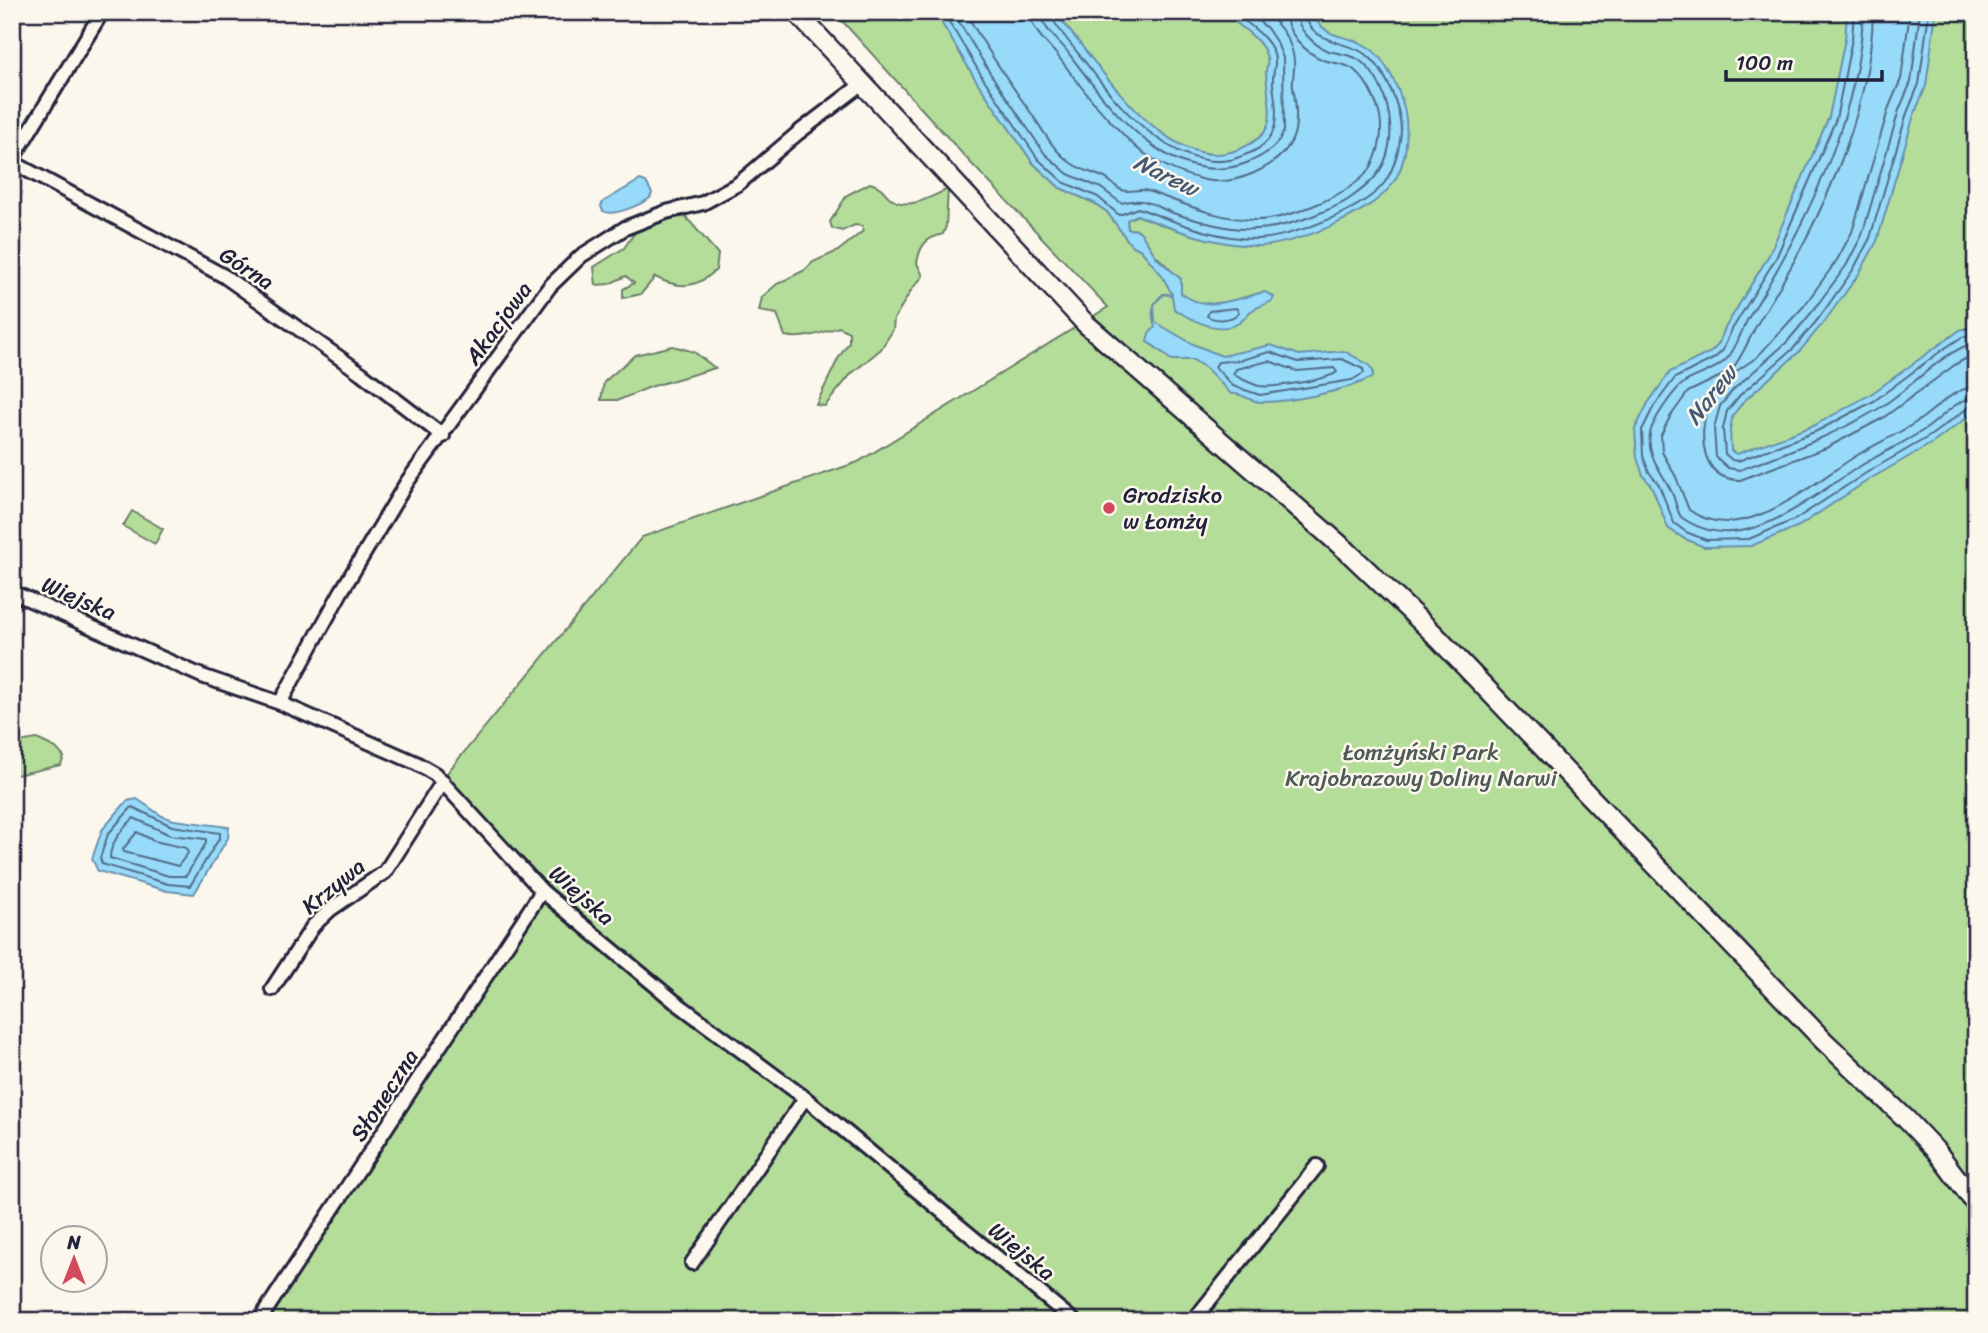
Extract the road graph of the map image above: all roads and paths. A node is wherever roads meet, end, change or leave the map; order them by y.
1 (102, 12) edge
2 (796, 12) edge
3 (862, 84) junction
4 (12, 161) edge
5 (443, 436) junction
6 (12, 592) edge
7 (280, 703) junction
8 (443, 781) junction
9 (542, 891) junction
10 (272, 989) dead end
11 (805, 1098) junction
12 (1317, 1166) dead end
13 (1976, 1204) edge
14 (692, 1263) dead end
15 (259, 1321) edge
16 (1074, 1321) edge
17 (1194, 1321) edge

1 - 4 street
2 - 3 street
3 - 5 street, Akacjowa
3 - 13 street
4 - 5 street, Górna
5 - 7 street, Akacjowa
6 - 7 street, Wiejska
7 - 8 street, Wiejska
8 - 9 street, Wiejska
8 - 10 street, Krzywa
9 - 11 street, Wiejska
9 - 15 street, Słoneczna
11 - 14 street
11 - 16 street, Wiejska
12 - 17 street

